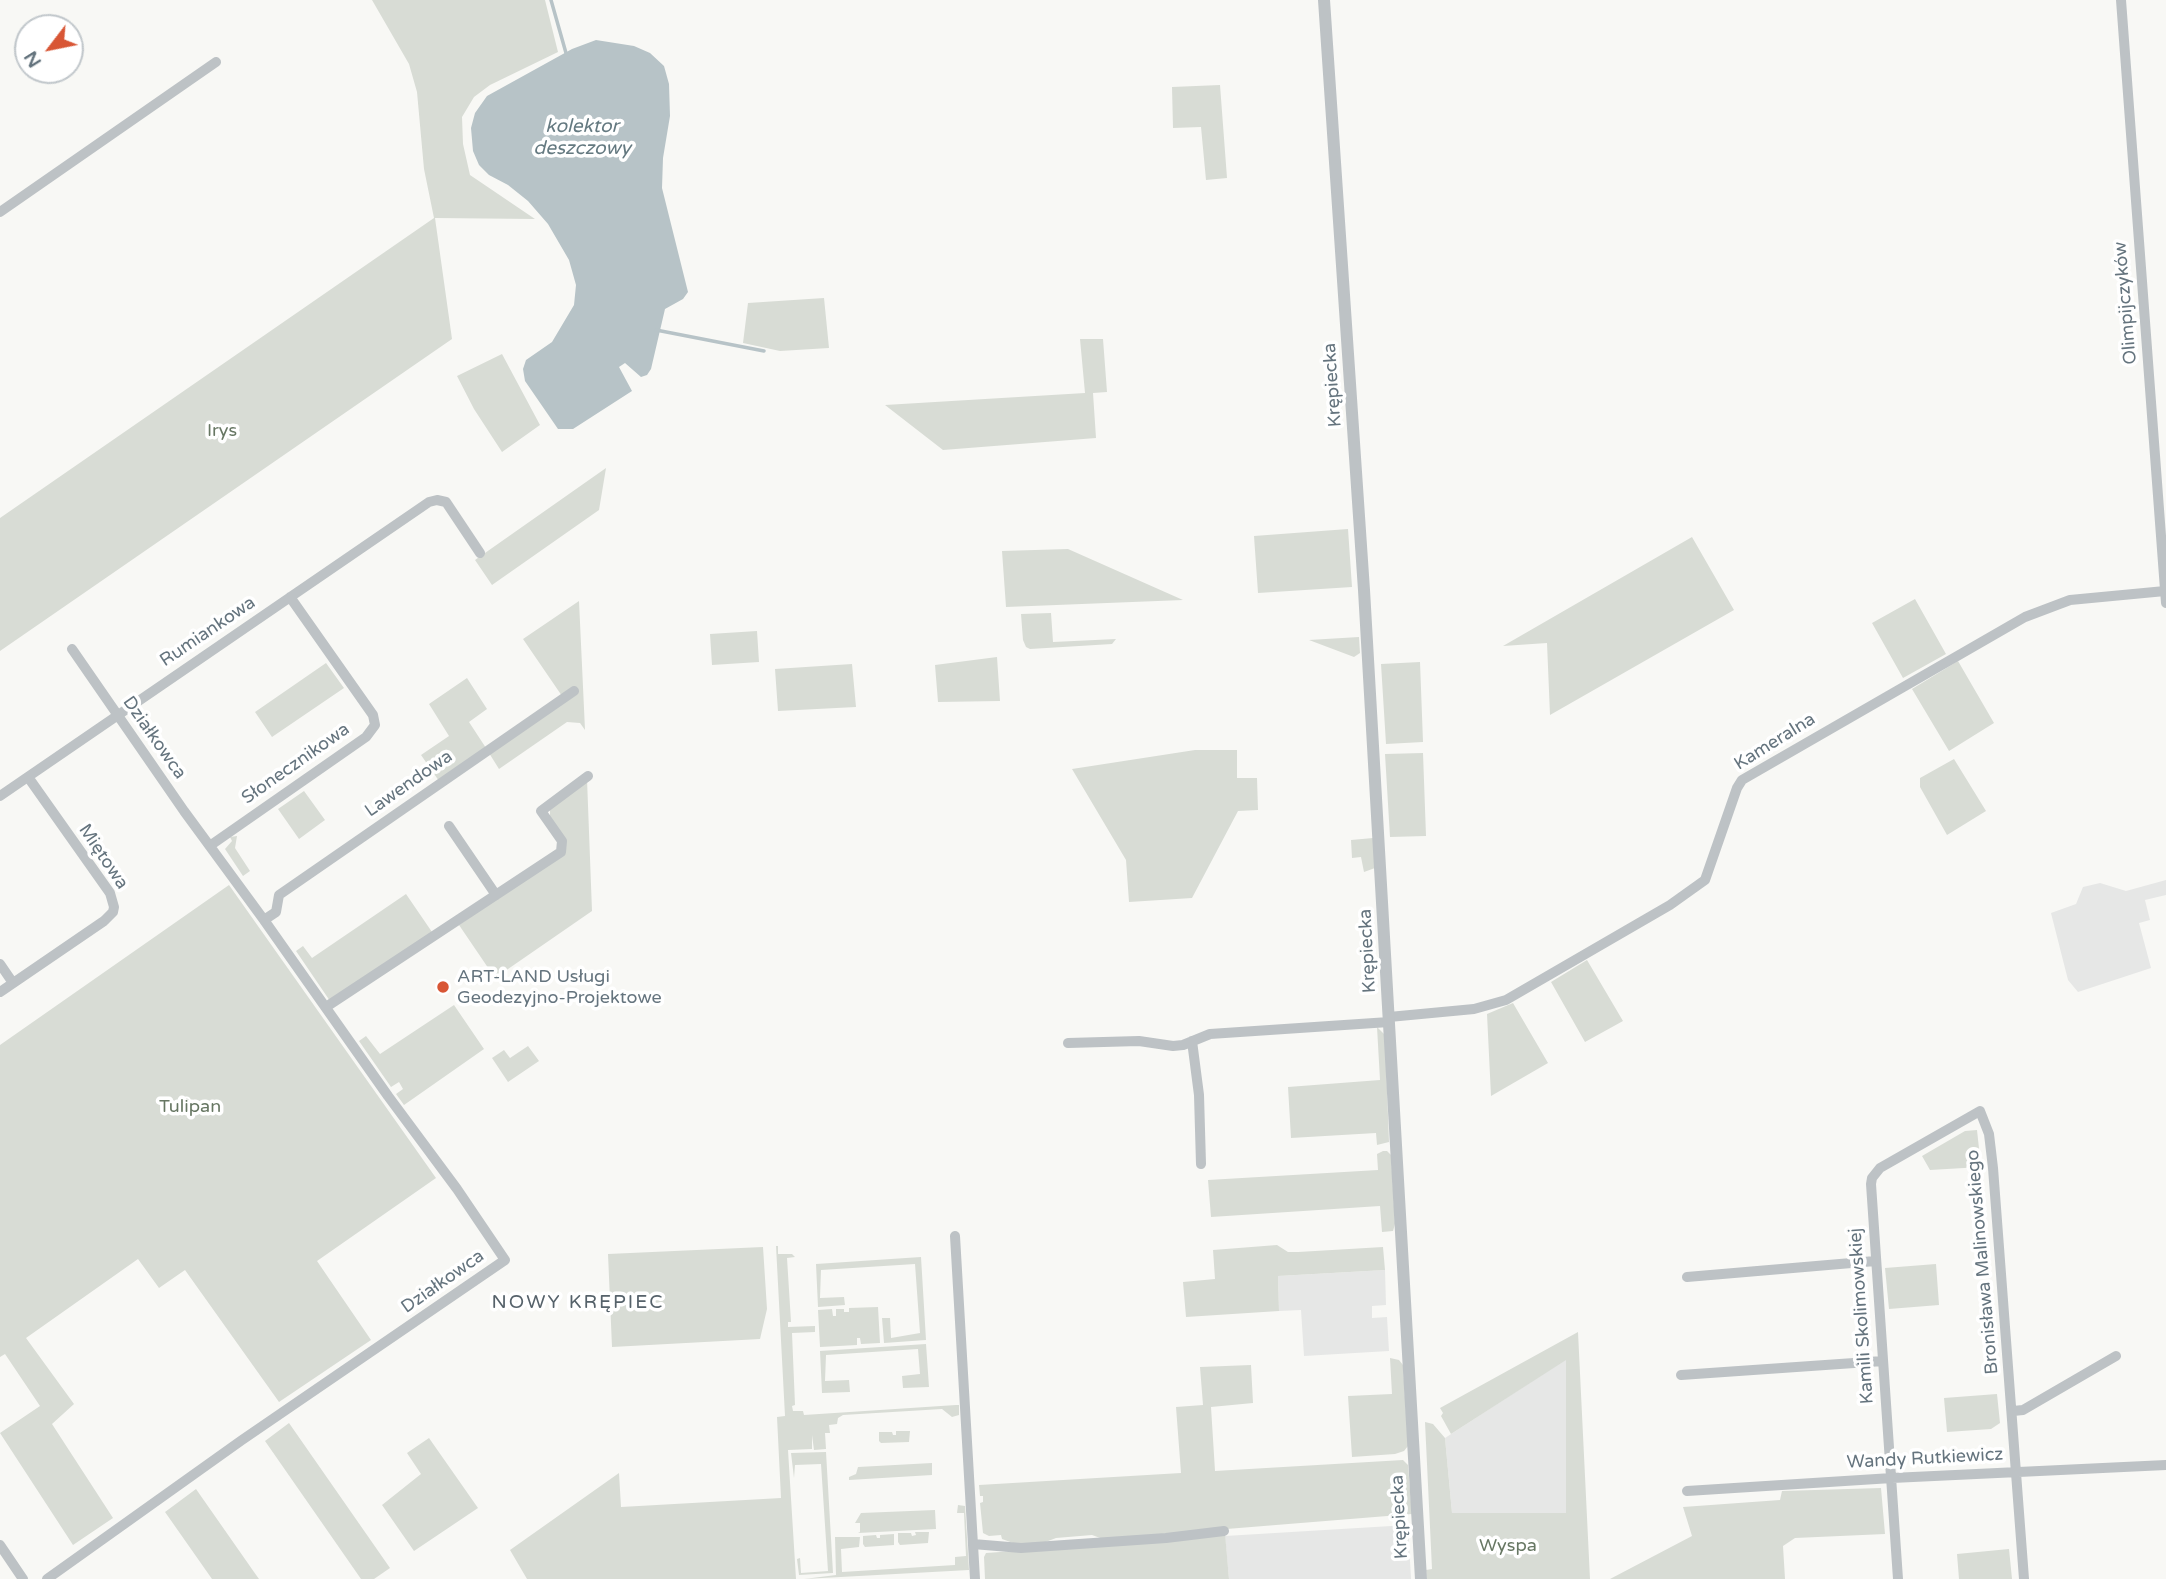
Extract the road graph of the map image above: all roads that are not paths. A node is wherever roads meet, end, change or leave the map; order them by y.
1 (1324, 0) edge
2 (2121, 0) edge
3 (216, 62) dead end
4 (0, 212) edge
5 (480, 554) dead end
6 (2165, 591) edge
7 (290, 597) junction
8 (2166, 603) edge
9 (72, 649) dead end
10 (574, 691) dead end
11 (117, 715) junction
12 (587, 776) dead end
13 (28, 777) junction
14 (0, 796) edge
15 (449, 826) dead end
16 (211, 845) junction
17 (496, 895) junction
18 (264, 920) junction
19 (0, 964) edge
20 (13, 983) junction
21 (0, 992) edge
22 (326, 1007) junction
23 (1389, 1019) junction
24 (1192, 1041) junction
25 (1068, 1042) dead end
26 (1980, 1111) joint
27 (1201, 1164) dead end
28 (955, 1236) dead end
29 (1875, 1261) junction
30 (1687, 1277) dead end
31 (2116, 1356) dead end
32 (1883, 1361) junction
33 (1681, 1375) dead end
34 (2013, 1411) junction
35 (2166, 1465) edge
36 (2017, 1472) junction
37 (1892, 1478) junction
38 (1687, 1491) dead end
39 (1224, 1531) dead end
40 (973, 1544) junction
41 (0, 1545) edge
42 (23, 1579) edge
43 (47, 1579) edge
44 (975, 1579) edge
45 (1421, 1579) edge
46 (1898, 1579) edge
47 (2024, 1579) edge

1 - 23 street, Krępiecka
2 - 6 street, Olimpijczyków
3 - 4 street
5 - 7 street, Rumiankowa
6 - 8 street, Olimpijczyków
6 - 23 street, Kameralna
7 - 11 street, Rumiankowa
7 - 16 street, Słonecznikowa
9 - 11 street, Działkowca
10 - 18 street, Lawendowa
11 - 13 street, Rumiankowa
11 - 16 street, Działkowca
12 - 17 street
13 - 14 street, Rumiankowa
13 - 20 street, Miętowa
15 - 17 street
16 - 18 street, Działkowca
17 - 22 street
18 - 22 street, Działkowca
19 - 20 street
20 - 21 street, Miętowa
22 - 43 street, Działkowca
23 - 24 street, Kameralna
23 - 45 street, Krępiecka
24 - 25 street, Kameralna
24 - 27 street
26 - 29 street, Kamili Skolimowskiej
26 - 34 street, Bronisława Malinowskiego
28 - 40 street
29 - 30 street
29 - 32 street, Kamili Skolimowskiej
31 - 34 street
32 - 33 street
32 - 37 street, Kamili Skolimowskiej
34 - 36 street, Bronisława Malinowskiego
35 - 36 street, Wandy Rutkiewicz
36 - 37 street, Wandy Rutkiewicz
36 - 47 street, Bronisława Malinowskiego
37 - 38 street, Wandy Rutkiewicz
37 - 46 street, Kamili Skolimowskiej
39 - 40 street
40 - 44 street
41 - 42 street

